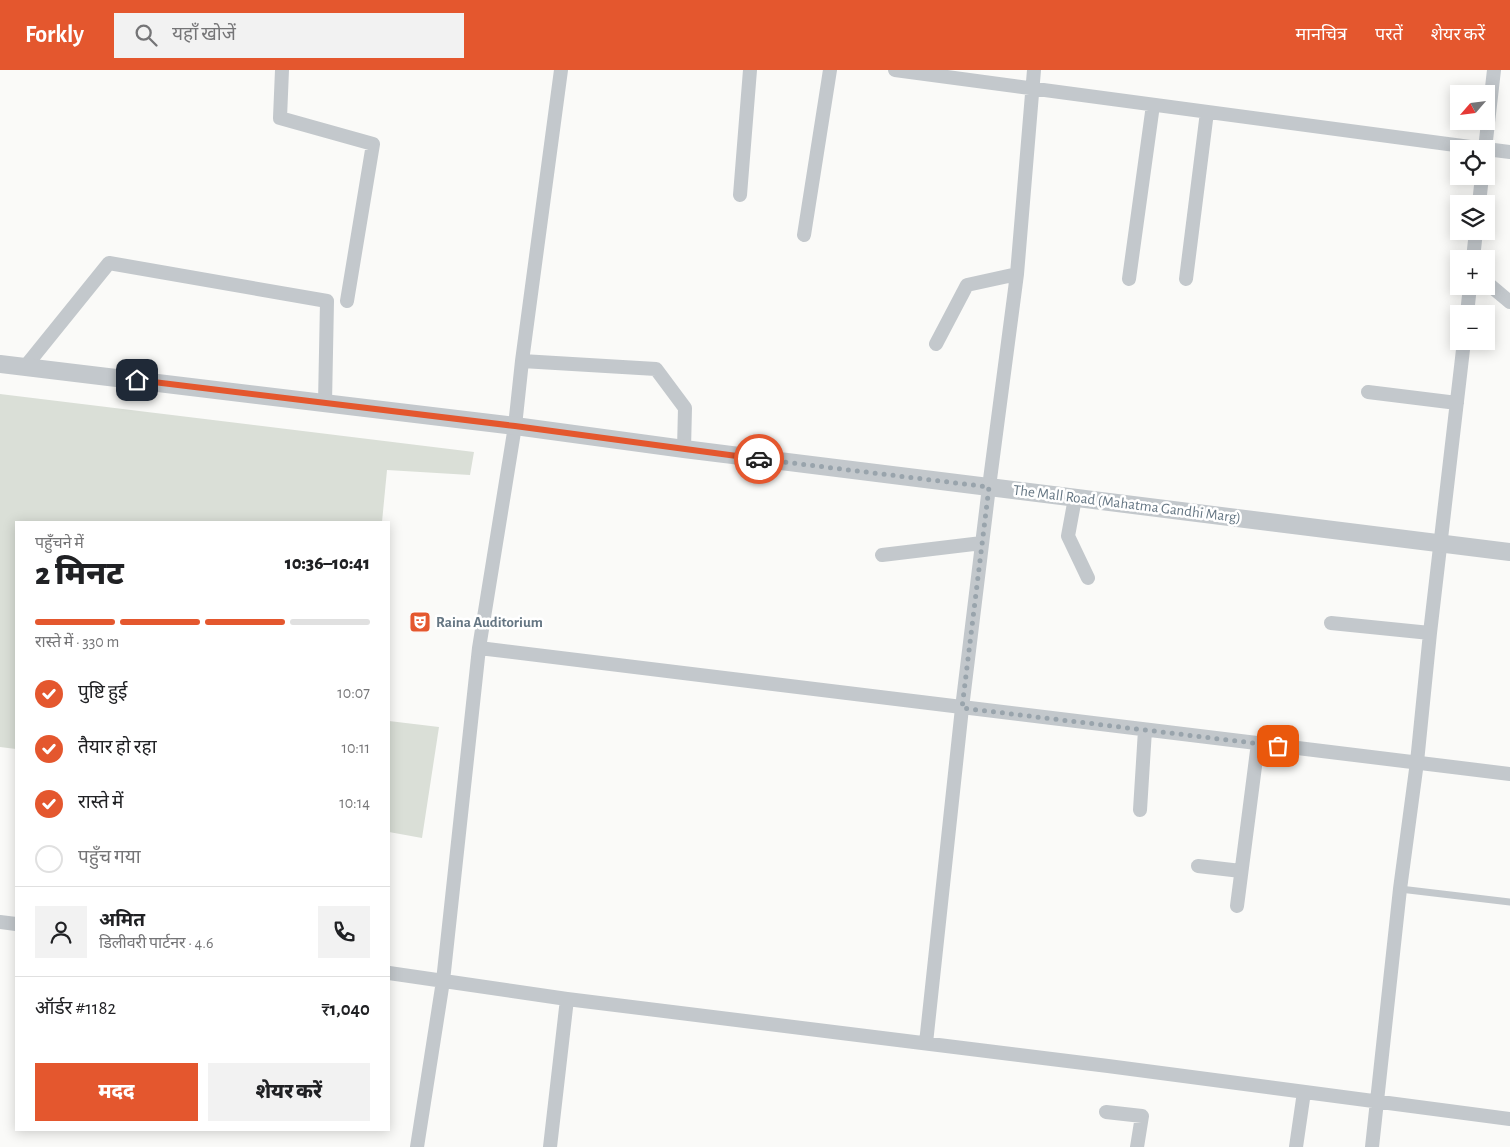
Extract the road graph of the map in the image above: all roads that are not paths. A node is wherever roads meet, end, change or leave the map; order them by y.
1 (282, 70) edge
2 (561, 70) edge
3 (750, 70) edge
4 (830, 70) edge
5 (895, 70) edge
6 (1034, 70) edge
7 (1494, 70) edge
8 (1032, 88) junction
9 (1153, 104) junction
10 (1207, 112) junction
11 (1486, 140) edge
12 (1450, 144) edge
13 (1495, 150) edge
14 (1510, 152) edge
15 (740, 195) dead end
16 (804, 235) dead end
17 (1017, 274) junction
18 (1129, 279) dead end
19 (1186, 279) dead end
20 (1495, 290) edge
21 (347, 302) dead end
22 (1510, 302) edge
23 (936, 344) dead end
24 (1463, 350) edge
25 (522, 361) junction
26 (0, 364) edge
27 (25, 367) junction
28 (1368, 392) dead end
29 (325, 403) junction
30 (1456, 403) junction
31 (515, 426) junction
32 (684, 449) junction
33 (989, 487) junction
34 (1075, 498) junction
35 (982, 543) junction
36 (1441, 543) junction
37 (1510, 552) edge
38 (882, 556) dead end
39 (1088, 578) dead end
40 (1331, 623) dead end
41 (1430, 634) junction
42 (479, 648) junction
43 (962, 708) junction
44 (1145, 730) junction
45 (1258, 743) junction
46 (1417, 762) junction
47 (1510, 774) edge
48 (1140, 810) dead end
49 (1198, 866) dead end
50 (1241, 871) junction
51 (1400, 889) junction
52 (1510, 902) edge
53 (1237, 906) dead end
54 (0, 922) edge
55 (15, 924) edge
56 (390, 973) edge
57 (443, 981) junction
58 (567, 999) junction
59 (926, 1043) junction
60 (1304, 1092) junction
61 (1377, 1102) junction
62 (1106, 1112) dead end
63 (1510, 1119) edge
64 (417, 1147) edge
65 (550, 1147) edge
66 (1137, 1147) edge
67 (1296, 1147) edge
68 (1372, 1147) edge

1 - 21 street
2 - 25 street
3 - 15 street
4 - 16 street
5 - 8 street
6 - 8 street
7 - 11 street
8 - 9 street
8 - 17 street
9 - 10 street
9 - 18 street
10 - 12 street
10 - 19 street
13 - 14 street
17 - 23 street
17 - 33 street
20 - 22 street
24 - 30 street
25 - 31 street
25 - 32 street
26 - 27 street, The Mall Road (Mahatma Gandhi Marg)
27 - 29 street, The Mall Road (Mahatma Gandhi Marg)
27 - 29 street
28 - 30 street
29 - 31 street, The Mall Road (Mahatma Gandhi Marg)
30 - 36 street
31 - 32 street, The Mall Road (Mahatma Gandhi Marg)
31 - 42 street
32 - 33 street, The Mall Road (Mahatma Gandhi Marg)
33 - 34 street, The Mall Road (Mahatma Gandhi Marg)
33 - 35 street
34 - 36 street, The Mall Road (Mahatma Gandhi Marg)
34 - 39 street
35 - 38 street
35 - 43 street
36 - 37 street, The Mall Road (Mahatma Gandhi Marg)
36 - 41 street
40 - 41 street
41 - 46 street
42 - 43 street
42 - 57 street
43 - 44 street
43 - 59 street
44 - 45 street
44 - 48 street
45 - 46 street
45 - 50 street
46 - 47 street
46 - 51 street
49 - 50 street
50 - 53 street
51 - 52 lane
51 - 61 street
54 - 55 street
56 - 57 street
57 - 58 street
57 - 64 street
58 - 59 street
58 - 65 street
59 - 60 street
60 - 61 street
60 - 67 street
61 - 63 street
61 - 68 street
62 - 66 street

